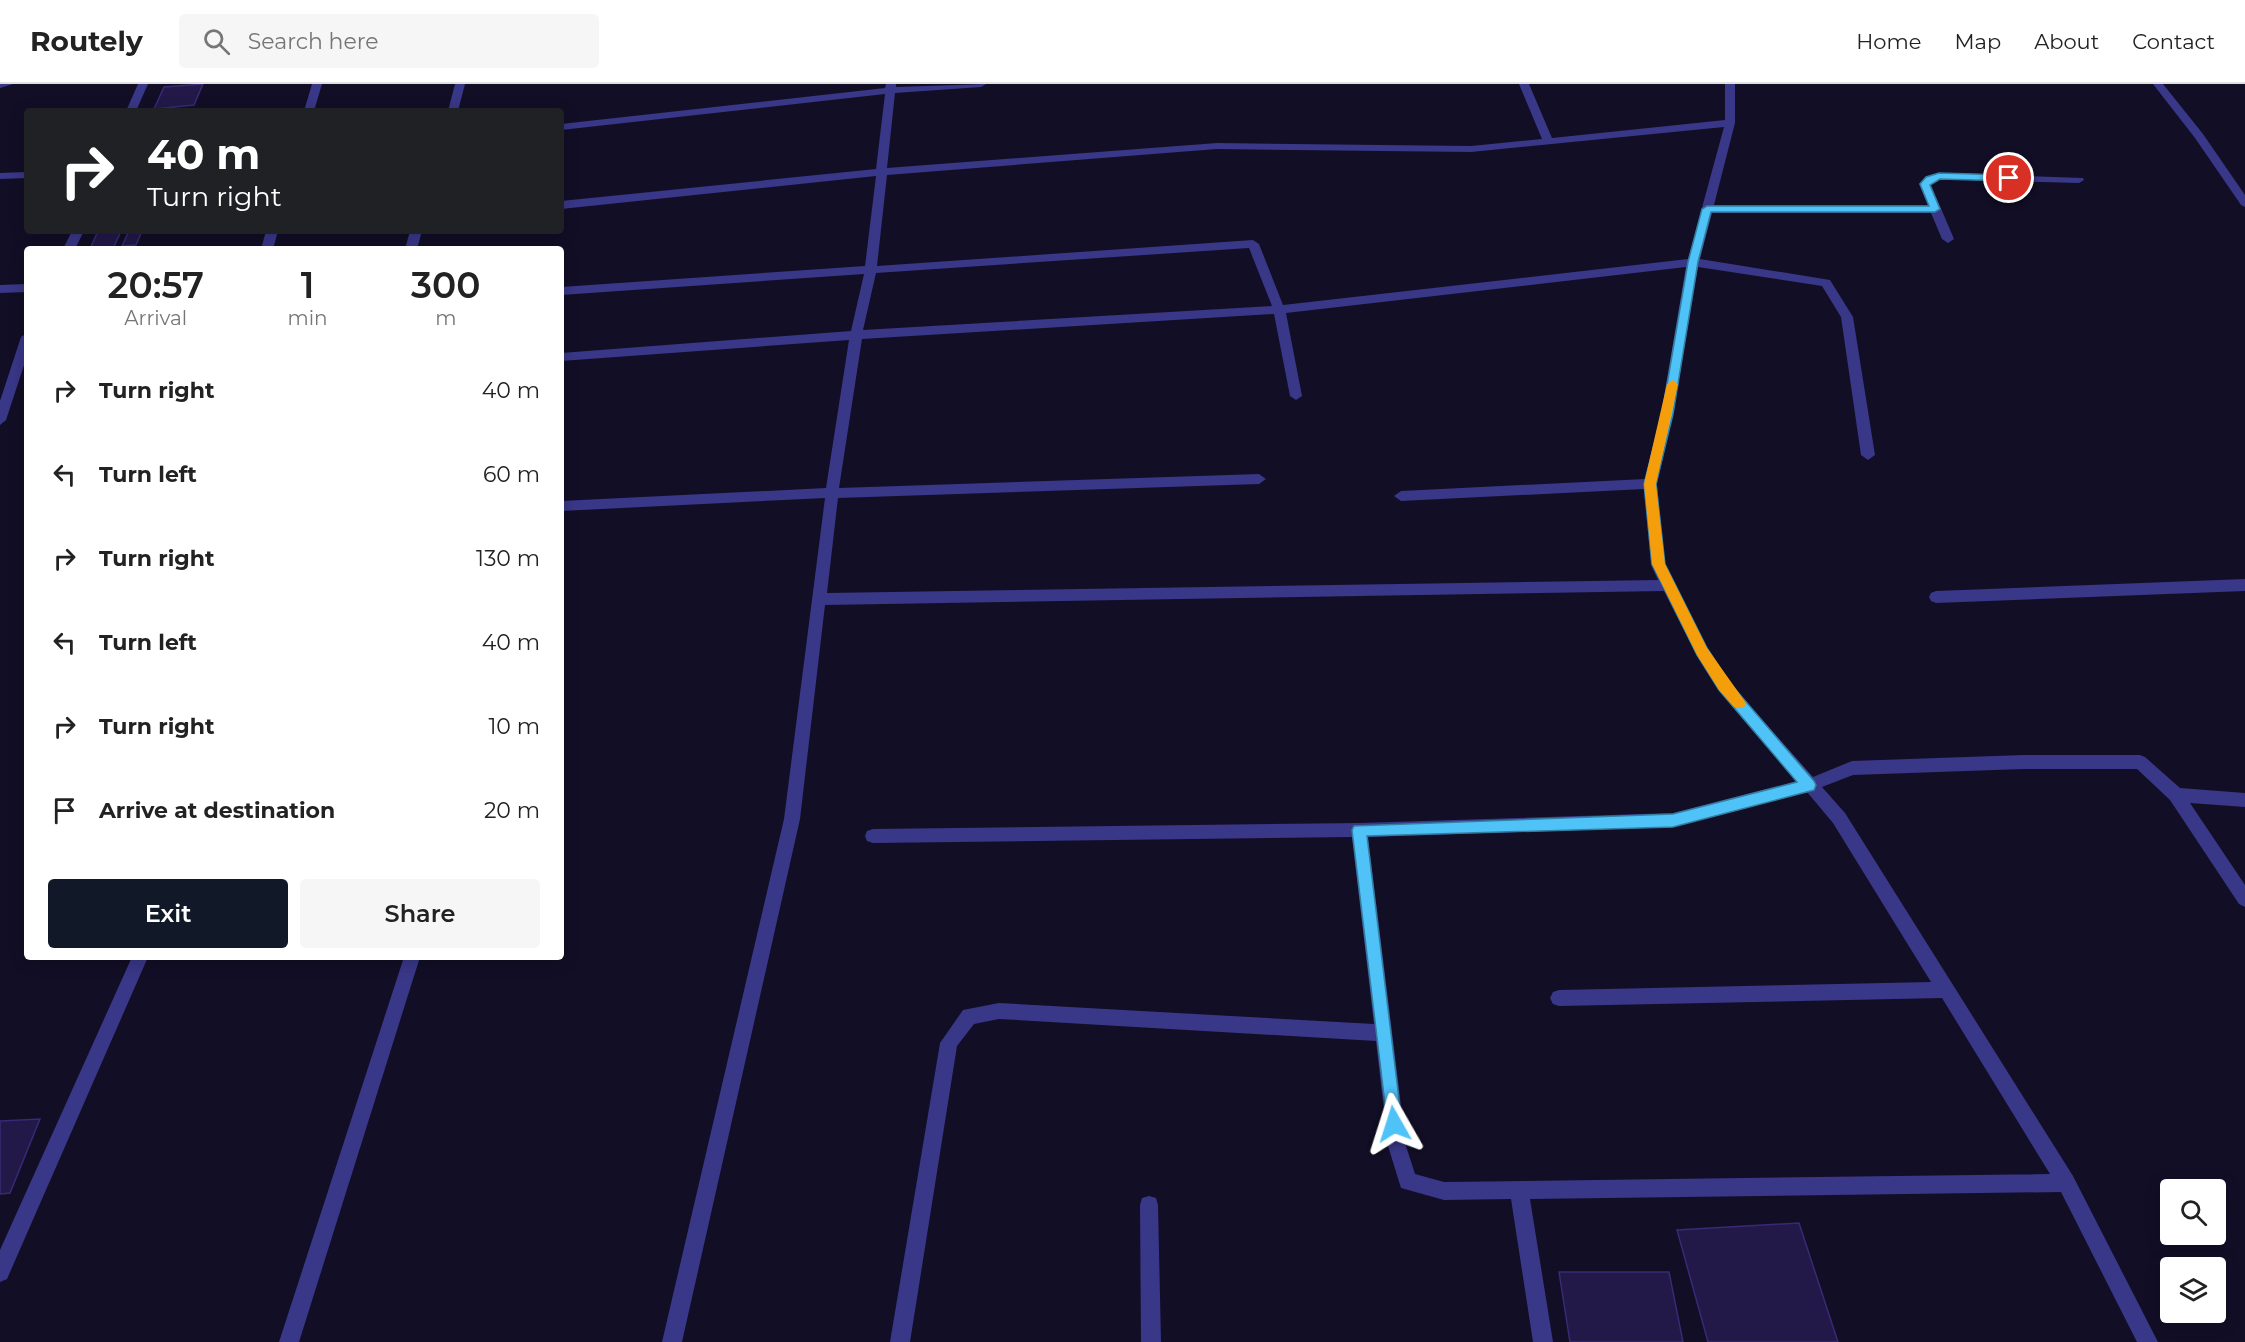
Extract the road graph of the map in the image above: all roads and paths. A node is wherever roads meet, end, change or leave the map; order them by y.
1 (8, 84) edge
2 (143, 84) edge
3 (317, 84) edge
4 (460, 84) edge
5 (981, 84) edge
6 (1524, 84) edge
7 (1730, 84) edge
8 (2158, 84) edge
9 (0, 85) edge
10 (891, 87) edge
11 (132, 108) edge
12 (310, 108) edge
13 (454, 108) edge
14 (1730, 123) junction
15 (564, 127) edge
16 (1548, 141) junction
17 (881, 172) junction
18 (24, 175) edge
19 (0, 176) edge
20 (2079, 180) dead end
21 (2245, 203) edge
22 (564, 204) edge
23 (1707, 209) junction
24 (1935, 209) junction
25 (1948, 239) dead end
26 (1693, 262) junction
27 (871, 269) junction
28 (24, 288) edge
29 (0, 289) edge
30 (564, 291) edge
31 (1279, 310) junction
32 (856, 335) junction
33 (24, 346) edge
34 (564, 357) edge
35 (1296, 396) dead end
36 (0, 420) edge
37 (1868, 455) dead end
38 (1259, 479) dead end
39 (1650, 484) junction
40 (832, 493) junction
41 (1401, 496) dead end
42 (564, 506) edge
43 (1668, 585) junction
44 (2245, 585) edge
45 (1936, 597) dead end
46 (818, 599) junction
47 (1809, 785) junction
48 (2176, 795) junction
49 (2245, 800) edge
50 (1359, 830) junction
51 (873, 836) dead end
52 (2245, 899) edge
53 (139, 960) edge
54 (411, 960) edge
55 (1946, 990) junction
56 (1559, 998) dead end
57 (1384, 1033) junction
58 (2066, 1183) junction
59 (1519, 1191) junction
60 (1149, 1205) dead end
61 (0, 1272) edge
62 (289, 1342) edge
63 (672, 1342) edge
64 (900, 1342) edge
65 (1151, 1342) edge
66 (1543, 1342) edge
67 (2148, 1342) edge

1 - 9 street
2 - 11 street
3 - 12 street
4 - 13 street
5 - 10 street
6 - 16 street
7 - 14 street
8 - 21 street
10 - 15 street
10 - 17 street
14 - 16 street
14 - 23 street
16 - 17 street
17 - 22 street
17 - 27 street
18 - 19 street
20 - 24 street
23 - 24 street
23 - 26 street
24 - 25 street
26 - 31 street
26 - 37 street
26 - 39 street
27 - 30 street
27 - 31 street
27 - 32 street
28 - 29 street
31 - 32 street
31 - 35 street
32 - 34 street
32 - 40 street
33 - 36 street
38 - 40 street
39 - 41 street
39 - 43 street
40 - 42 street
40 - 46 street
43 - 46 street
43 - 47 street
44 - 45 street
46 - 63 street
47 - 48 street
47 - 50 street
47 - 55 street
48 - 49 street
48 - 52 street
50 - 51 street
50 - 57 street
53 - 61 street
54 - 62 street
55 - 56 street
55 - 58 street
57 - 59 street
57 - 64 street
58 - 59 street
58 - 67 street
59 - 66 street
60 - 65 street

